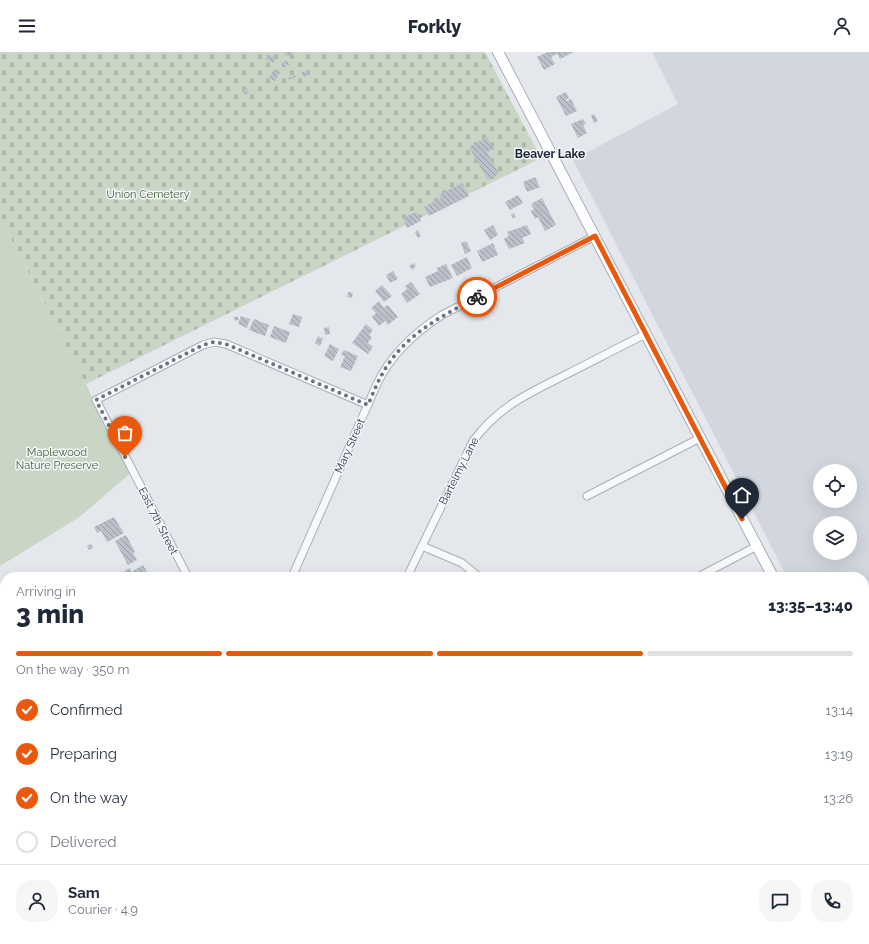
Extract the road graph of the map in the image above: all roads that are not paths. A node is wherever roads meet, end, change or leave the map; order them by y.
1 (498, 52) edge
2 (595, 236) junction
3 (646, 334) junction
4 (368, 405) junction
5 (700, 438) junction
6 (587, 496) dead end
7 (422, 546) junction
8 (757, 546) junction
9 (185, 572) edge
10 (294, 572) edge
11 (409, 572) edge
12 (472, 572) edge
13 (708, 572) edge
14 (770, 572) edge

1 - 2 main road
2 - 3 main road
2 - 4 street, Mary Street
3 - 5 main road
3 - 7 street, Bartelmy Lane
4 - 9 street, East 7th Street
4 - 10 street, Mary Street
5 - 6 street
5 - 8 main road
7 - 11 street, Bartelmy Lane
7 - 12 street
8 - 13 street
8 - 14 main road

